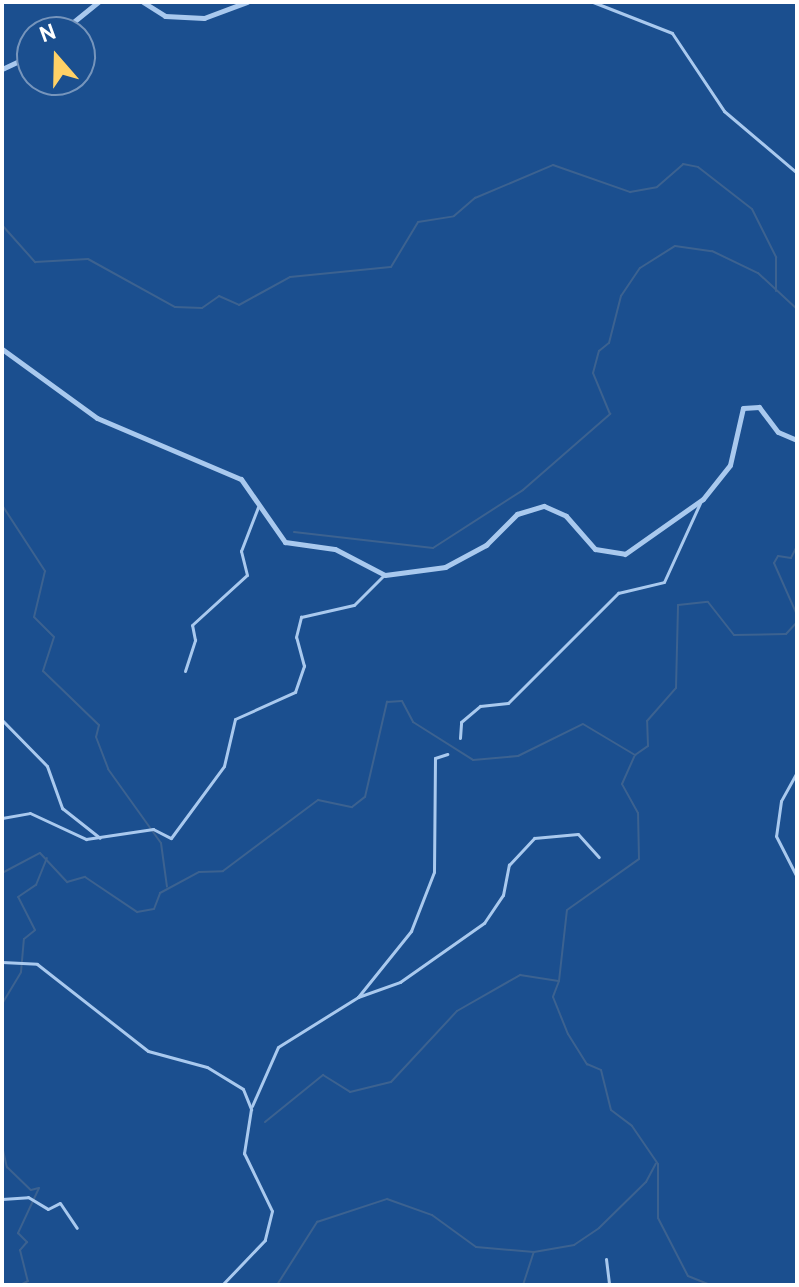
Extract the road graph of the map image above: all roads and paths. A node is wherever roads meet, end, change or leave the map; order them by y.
1 (98, 2) edge
2 (143, 2) edge
3 (247, 2) edge
4 (593, 2) edge
5 (81, 16) edge
6 (797, 173) edge
7 (2, 349) edge
8 (797, 440) edge
9 (700, 503) junction
10 (259, 505) junction
11 (385, 575) junction
12 (185, 671) dead end
13 (2, 720) edge
14 (460, 738) dead end
15 (447, 754) dead end
16 (797, 772) edge
17 (2, 818) edge
18 (100, 838) junction
19 (599, 857) dead end
20 (797, 877) edge
21 (2, 962) edge
22 (358, 997) junction
23 (251, 1109) junction
24 (2, 1199) edge
25 (77, 1228) dead end
26 (606, 1259) dead end
27 (222, 1285) edge
28 (609, 1285) edge

1 - 5 street
2 - 3 street
4 - 6 street
7 - 10 street
8 - 9 street
9 - 11 street
9 - 14 street
10 - 11 street
10 - 12 street
11 - 18 street
13 - 18 street
15 - 22 street
16 - 20 street
17 - 18 street
19 - 22 street
21 - 23 street
22 - 23 street
23 - 27 street
24 - 25 street
26 - 28 street

